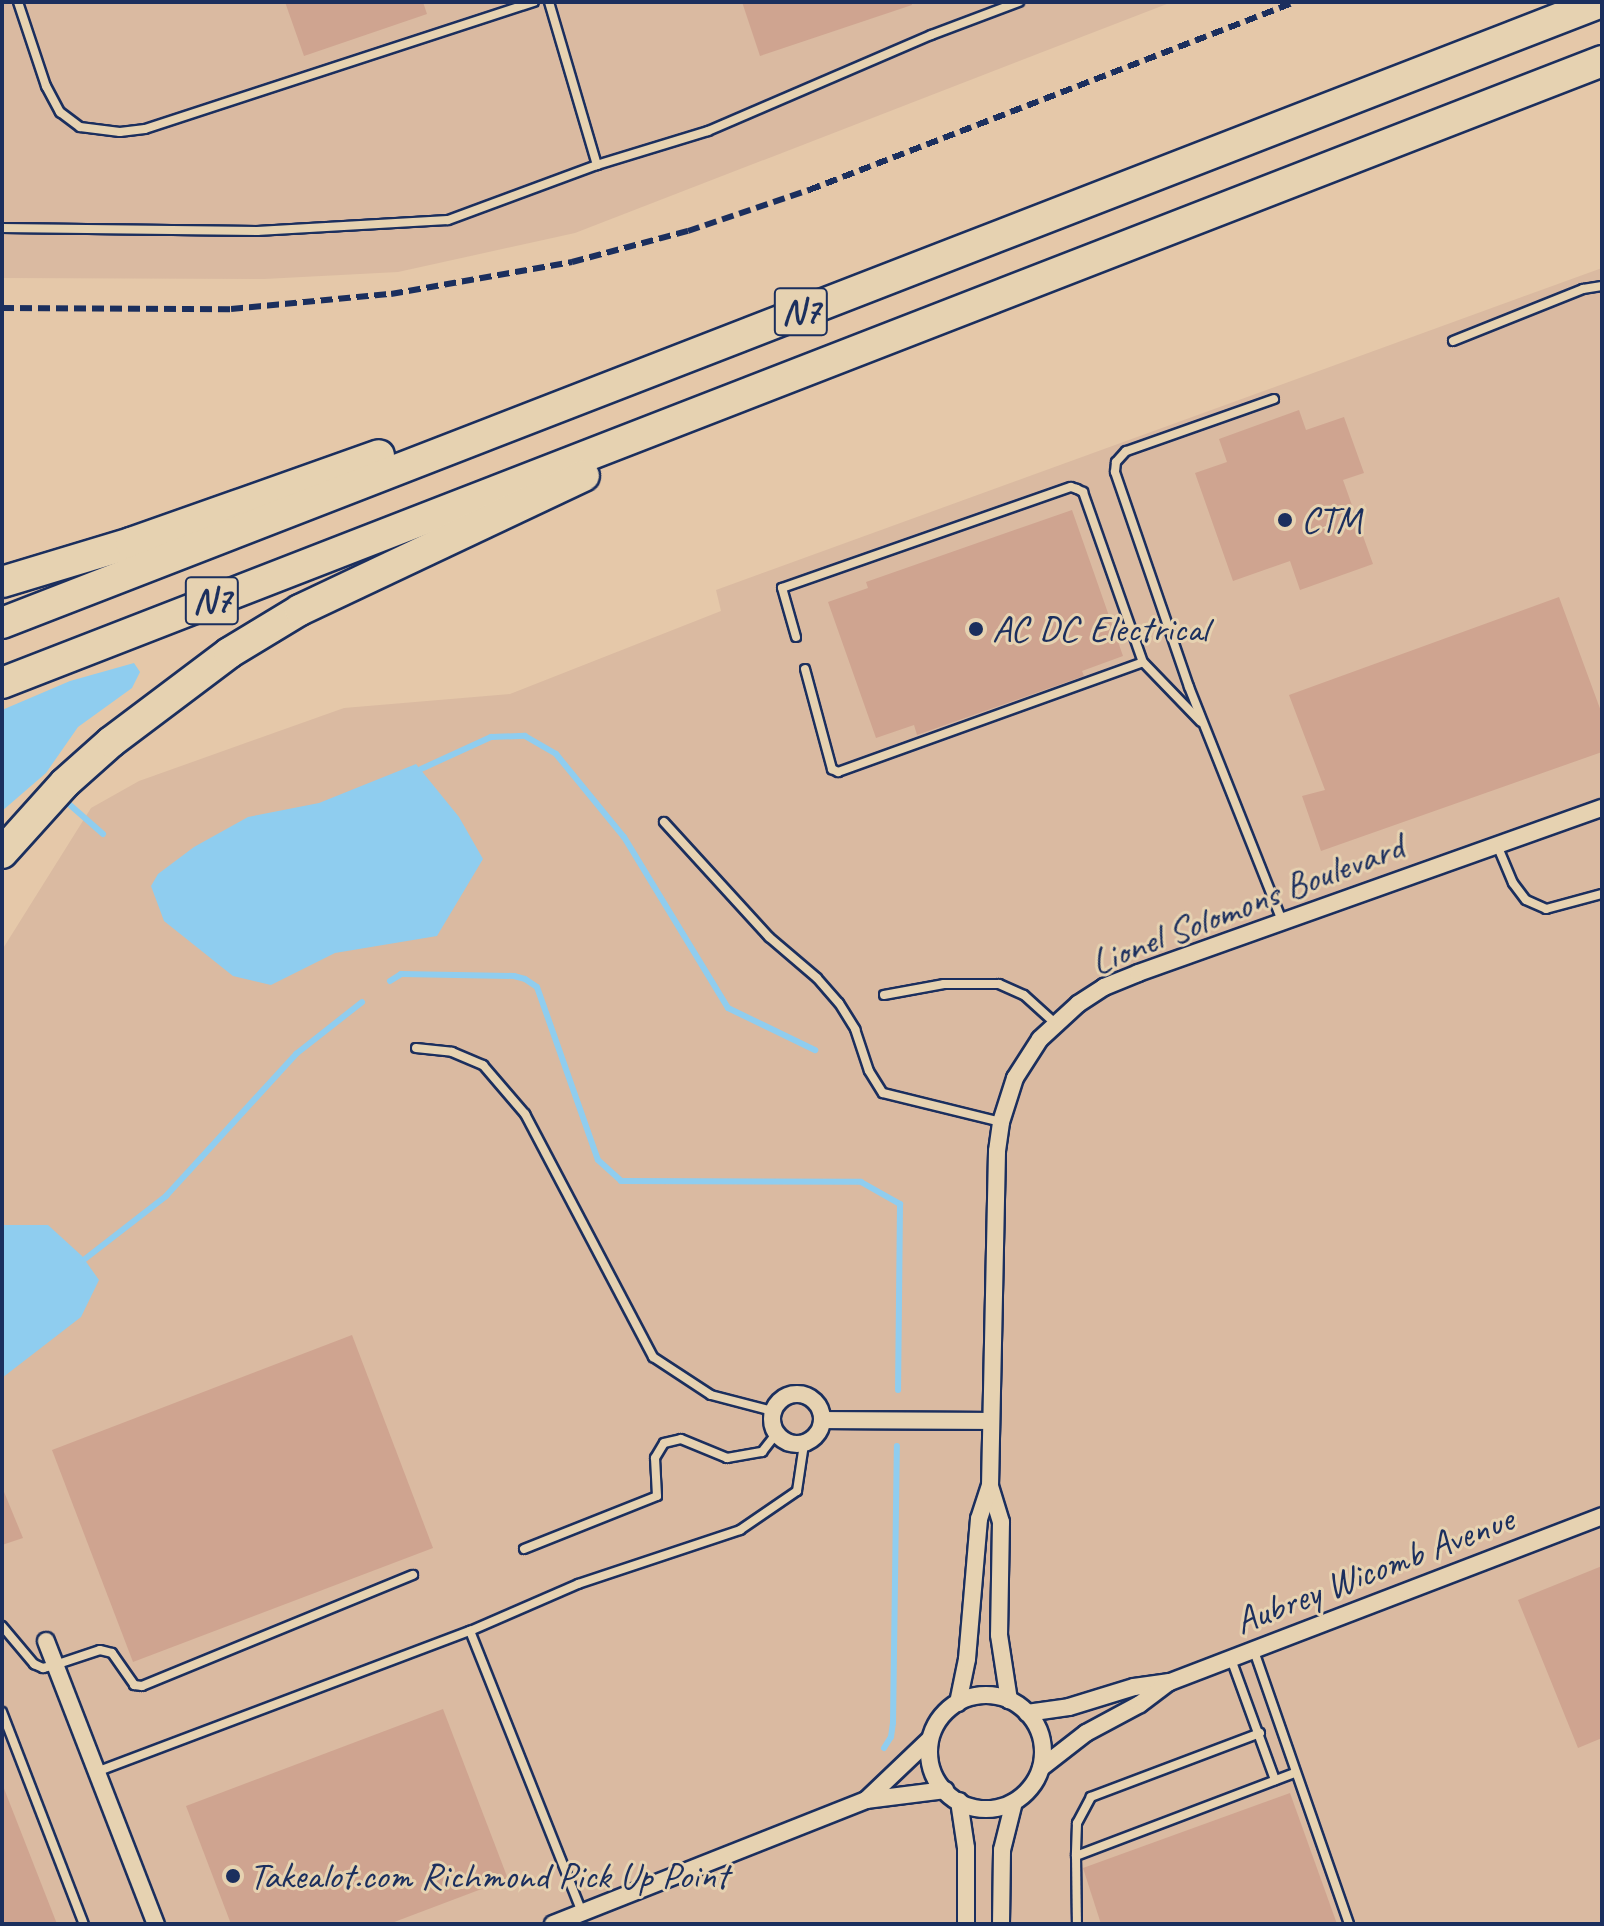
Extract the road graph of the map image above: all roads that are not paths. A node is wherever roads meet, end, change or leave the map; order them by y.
1 (18, 2) edge
2 (534, 2) edge
3 (549, 2) edge
4 (1019, 2) edge
5 (1601, 2) edge
6 (1602, 61) edge
7 (597, 165) junction
8 (2, 228) edge
9 (986, 240) junction
10 (1602, 286) edge
11 (1453, 341) dead end
12 (773, 383) junction
13 (1274, 399) dead end
14 (2, 582) edge
15 (2, 623) edge
16 (796, 637) dead end
17 (1143, 662) junction
18 (805, 669) dead end
19 (2, 683) edge
20 (1204, 726) junction
21 (1602, 808) edge
22 (664, 822) dead end
23 (1496, 844) junction
24 (2, 853) edge
25 (1602, 894) edge
26 (1283, 923) junction
27 (884, 995) dead end
28 (1055, 1023) junction
29 (416, 1048) dead end
30 (1001, 1122) junction
31 (773, 1411) junction
32 (822, 1420) junction
33 (991, 1421) junction
34 (776, 1434) junction
35 (804, 1444) junction
36 (990, 1486) junction
37 (1602, 1516) edge
38 (524, 1549) dead end
39 (413, 1575) dead end
40 (2, 1626) edge
41 (470, 1631) junction
42 (46, 1641) dead end
43 (1254, 1651) junction
44 (1231, 1659) junction
45 (55, 1665) junction
46 (1170, 1682) junction
47 (1009, 1700) junction
48 (958, 1703) junction
49 (2, 1712) edge
50 (1027, 1713) junction
51 (1260, 1733) junction
52 (930, 1739) junction
53 (1041, 1768) junction
54 (96, 1772) junction
55 (1294, 1773) junction
56 (1275, 1780) junction
57 (945, 1790) junction
58 (866, 1800) junction
59 (959, 1801) junction
60 (1014, 1802) junction
61 (1076, 1856) junction
62 (583, 1912) junction
63 (84, 1924) edge
64 (156, 1924) edge
65 (553, 1924) edge
66 (966, 1924) edge
67 (1001, 1924) edge
68 (1077, 1924) edge
69 (1349, 1924) edge

1 - 2 lane
3 - 7 lane
4 - 7 lane
5 - 9 highway, N7
6 - 12 highway, N7
7 - 8 lane
9 - 14 highway
9 - 15 highway, N7
10 - 11 lane
12 - 19 highway, N7
12 - 24 highway
13 - 20 lane
16 - 17 lane
17 - 18 lane
17 - 20 lane
20 - 26 lane
21 - 23 street, Lionel Solomons Boulevard
22 - 30 lane
23 - 25 lane
23 - 26 street, Lionel Solomons Boulevard
26 - 28 street, Lionel Solomons Boulevard
27 - 28 lane
28 - 30 street, Lionel Solomons Boulevard
29 - 31 lane
30 - 33 street, Lionel Solomons Boulevard
31 - 32 street
31 - 34 street
32 - 33 street
32 - 35 street
33 - 36 street, Lionel Solomons Boulevard
34 - 35 street
34 - 38 lane
35 - 41 lane
36 - 47 street, Lionel Solomons Boulevard
36 - 48 street, Lionel Solomons Boulevard
37 - 43 street, Aubrey Wicomb Avenue
39 - 45 lane
40 - 45 lane
41 - 54 lane
41 - 62 lane
42 - 45 street
43 - 44 street, Aubrey Wicomb Avenue
43 - 55 lane
44 - 46 street, Aubrey Wicomb Avenue
44 - 51 lane
45 - 54 street
46 - 50 street, Aubrey Wicomb Avenue
46 - 53 street, Aubrey Wicomb Avenue
47 - 48 street
47 - 50 street
48 - 52 street
49 - 63 lane
50 - 53 street
51 - 56 lane
51 - 61 lane
52 - 57 street
52 - 58 street
53 - 60 street
54 - 64 street
55 - 56 lane
55 - 69 lane
56 - 61 lane
57 - 58 street
57 - 59 street
58 - 62 street
59 - 60 street
59 - 66 street
60 - 67 street
61 - 68 lane
62 - 65 street

